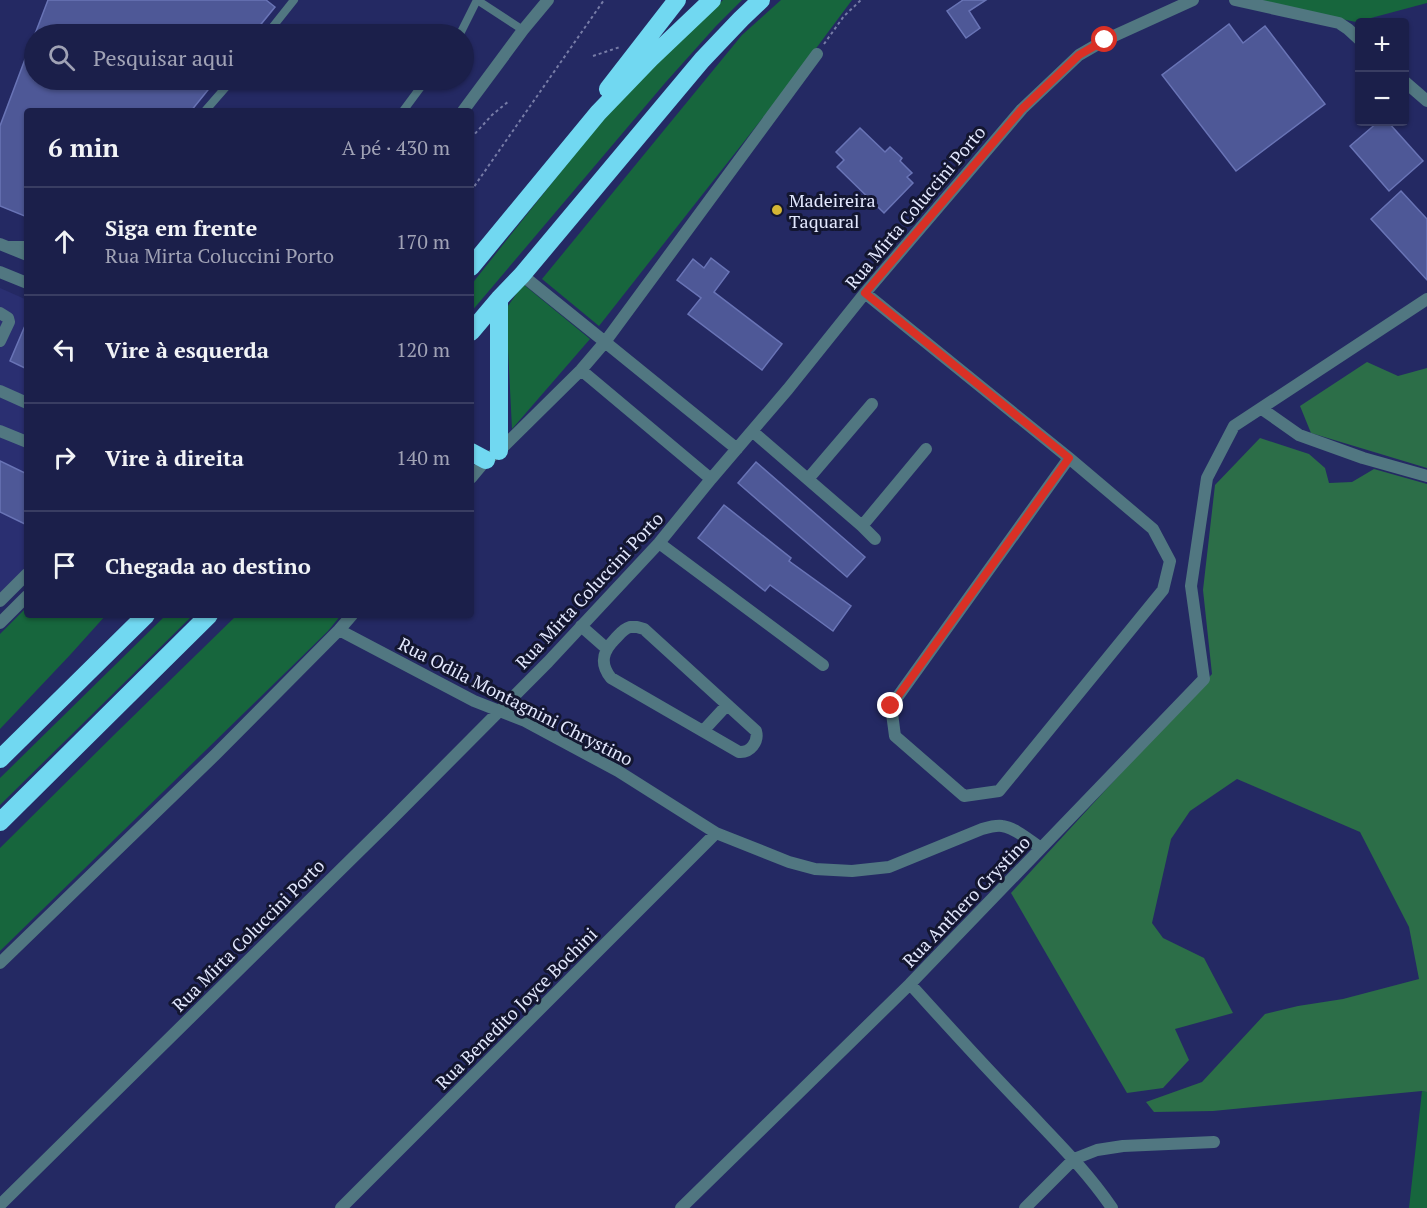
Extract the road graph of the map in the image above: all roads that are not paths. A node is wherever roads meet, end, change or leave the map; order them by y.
1 (294, 0) edge
2 (477, 0) edge
3 (548, 0) edge
4 (677, 0) edge
5 (712, 0) edge
6 (761, 0) edge
7 (1192, 0) edge
8 (1235, 0) edge
9 (275, 24) edge
10 (465, 24) edge
11 (523, 30) junction
12 (1355, 37) edge
13 (818, 54) road end
14 (1409, 85) edge
15 (223, 90) edge
16 (419, 90) edge
17 (1427, 101) edge
18 (208, 108) edge
19 (405, 108) edge
20 (465, 108) edge
21 (539, 183) junction
22 (1, 244) edge
23 (24, 245) edge
24 (24, 254) edge
25 (474, 263) edge
26 (0, 273) edge
27 (522, 276) junction
28 (24, 282) edge
29 (865, 293) junction
30 (499, 299) junction
31 (1427, 299) edge
32 (0, 313) edge
33 (474, 328) edge
34 (0, 341) edge
35 (605, 342) junction
36 (581, 370) junction
37 (0, 391) edge
38 (24, 402) edge
39 (872, 404) dead end
40 (1262, 409) junction
41 (0, 430) edge
42 (752, 431) junction
43 (24, 441) edge
44 (736, 449) junction
45 (926, 449) dead end
46 (485, 454) edge
47 (1069, 458) junction
48 (474, 473) edge
49 (1427, 476) edge
50 (711, 478) junction
51 (808, 479) junction
52 (862, 526) junction
53 (875, 539) dead end
54 (659, 543) junction
55 (24, 577) edge
56 (24, 599) edge
57 (0, 601) edge
58 (137, 618) edge
59 (143, 618) edge
60 (206, 618) edge
61 (349, 618) edge
62 (0, 623) edge
63 (581, 626) junction
64 (339, 630) junction
65 (606, 648) junction
66 (823, 665) dead end
67 (69, 691) junction
68 (727, 705) junction
69 (500, 712) junction
70 (703, 731) junction
71 (0, 759) edge
72 (0, 822) edge
73 (716, 833) junction
74 (1041, 848) junction
75 (0, 963) edge
76 (910, 984) junction
77 (1214, 1142) dead end
78 (1074, 1159) junction
79 (0, 1205) edge
80 (341, 1208) edge
81 (681, 1208) edge
82 (1025, 1208) edge
83 (1112, 1208) edge

1 - 9 lane
2 - 10 lane
2 - 11 lane
3 - 11 street
4 - 21 highway
5 - 21 highway
6 - 27 highway
7 - 29 street, Rua Mirta Coluccini Porto
8 - 12 street
11 - 20 street
13 - 35 street
14 - 17 street
15 - 18 lane
16 - 19 lane
21 - 25 highway
22 - 23 lane
22 - 24 street
26 - 28 street
27 - 30 highway
27 - 35 street
29 - 42 street, Rua Mirta Coluccini Porto
29 - 47 street
30 - 33 highway
30 - 46 highway
31 - 40 street
32 - 34 street
35 - 36 street
35 - 44 street
36 - 46 street
36 - 50 street
37 - 38 street
39 - 51 street
40 - 49 street
40 - 74 street, Rua Anthero Crystino
41 - 43 street
42 - 44 street, Rua Mirta Coluccini Porto
42 - 51 street
44 - 50 street, Rua Mirta Coluccini Porto
45 - 52 street
46 - 48 street
47 - 47 street
50 - 54 street, Rua Mirta Coluccini Porto
51 - 52 street
52 - 53 street
54 - 63 street, Rua Mirta Coluccini Porto
54 - 66 street
55 - 57 street
56 - 62 street
58 - 67 highway
59 - 67 highway
60 - 72 highway
61 - 64 street
63 - 65 street
63 - 69 street, Rua Mirta Coluccini Porto
64 - 69 street, Rua Odila Montagnini Chrystino
64 - 75 street
65 - 68 street
65 - 70 street
67 - 71 highway
68 - 70 street
68 - 70 street
69 - 73 street, Rua Odila Montagnini Chrystino
69 - 79 street, Rua Mirta Coluccini Porto
73 - 74 street, Rua Odila Montagnini Chrystino
73 - 80 street, Rua Benedito Joyce Bochini
74 - 76 street, Rua Anthero Crystino
76 - 78 street
76 - 81 street, Rua Anthero Crystino
77 - 78 street
78 - 82 street
78 - 83 street

